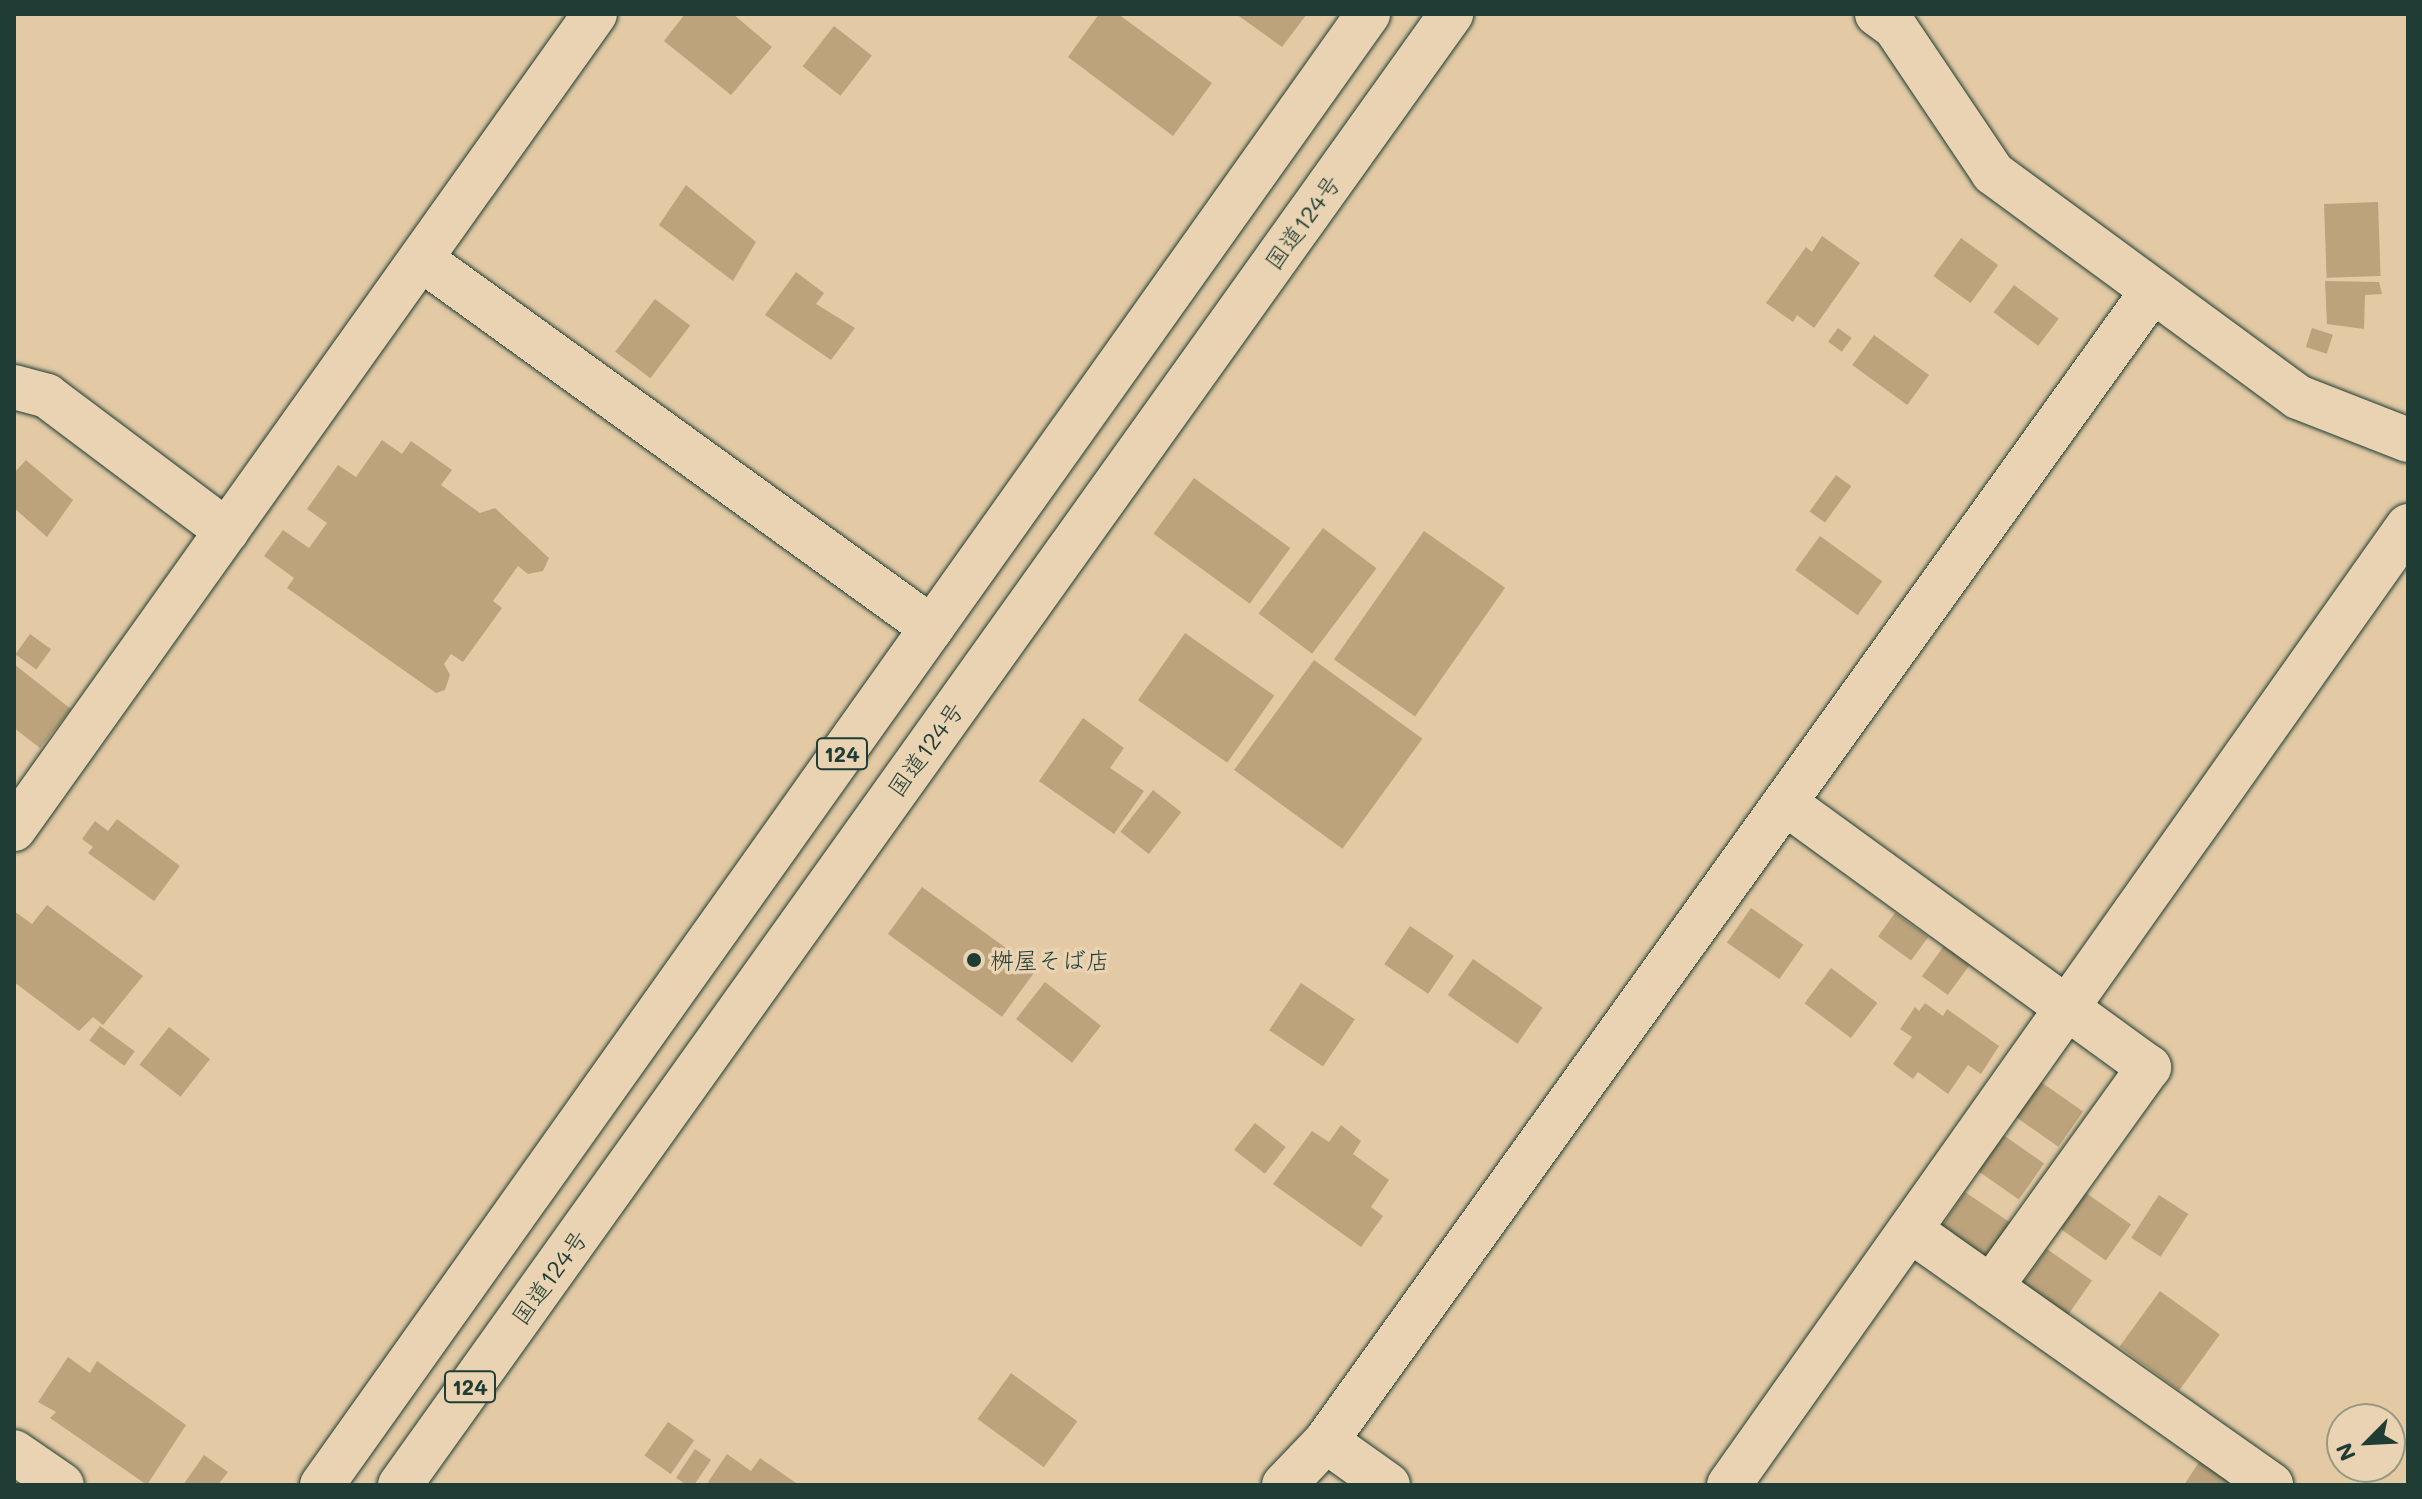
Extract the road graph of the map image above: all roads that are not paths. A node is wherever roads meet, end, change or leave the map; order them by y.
1 (595, 14) edge
2 (1368, 14) edge
3 (1451, 14) edge
4 (1892, 18) edge
5 (421, 259) junction
6 (2151, 293) junction
7 (14, 387) edge
8 (2408, 440) edge
9 (2408, 526) edge
10 (227, 531) junction
11 (932, 628) junction
12 (1785, 803) junction
13 (14, 829) edge
14 (2068, 1008) junction
15 (1910, 1230) junction
16 (1991, 1287) junction
17 (1326, 1441) junction
18 (14, 1452) edge
19 (62, 1485) edge
20 (322, 1485) edge
21 (400, 1485) edge
22 (1284, 1485) edge
23 (1388, 1485) edge
24 (1729, 1485) edge
25 (2271, 1485) edge

1 - 5 main road
2 - 11 main road, 124
3 - 21 main road, 国道124号 / 124
4 - 6 main road
5 - 10 main road
5 - 11 main road
6 - 8 main road
6 - 12 main road
7 - 10 main road
9 - 14 main road
10 - 13 main road
11 - 20 main road, 124
12 - 14 main road
12 - 17 main road
14 - 15 main road
14 - 16 main road
15 - 16 main road
15 - 24 main road
16 - 25 main road
17 - 22 main road
17 - 23 main road
18 - 19 main road

